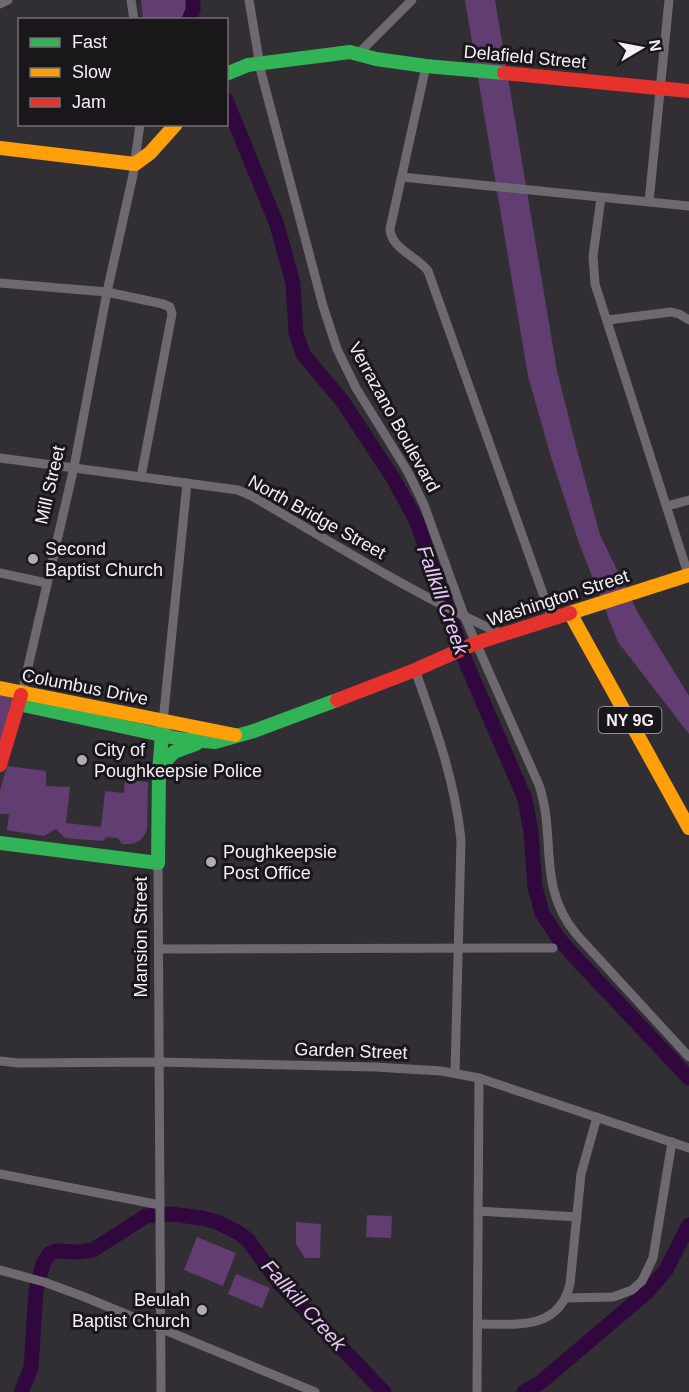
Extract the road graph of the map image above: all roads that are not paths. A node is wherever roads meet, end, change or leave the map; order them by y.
1 (8, 0) edge
2 (131, 0) edge
3 (249, 0) edge
4 (412, 0) edge
5 (669, 0) edge
6 (0, 4) edge
7 (134, 18) edge
8 (359, 53) junction
9 (260, 63) junction
10 (426, 66) junction
11 (228, 73) edge
12 (659, 88) junction
13 (689, 91) edge
14 (141, 126) edge
15 (174, 126) edge
16 (0, 148) edge
17 (135, 164) junction
18 (402, 177) junction
19 (601, 198) junction
20 (649, 202) junction
21 (689, 206) edge
22 (0, 283) edge
23 (107, 292) junction
24 (608, 320) junction
25 (689, 320) edge
26 (0, 458) edge
27 (74, 467) junction
28 (141, 477) junction
29 (187, 483) junction
30 (689, 500) edge
31 (667, 506) junction
32 (0, 573) edge
33 (689, 576) edge
34 (46, 583) junction
35 (570, 613) junction
36 (464, 617) junction
37 (552, 619) junction
38 (502, 634) junction
39 (474, 645) junction
40 (415, 670) junction
41 (0, 688) edge
42 (20, 699) junction
43 (162, 728) junction
44 (238, 735) junction
45 (210, 742) junction
46 (0, 765) edge
47 (159, 768) junction
48 (689, 828) edge
49 (0, 843) edge
50 (158, 863) junction
51 (458, 948) junction
52 (553, 948) dead end
53 (159, 949) junction
54 (689, 1057) edge
55 (0, 1061) edge
56 (159, 1062) junction
57 (455, 1073) junction
58 (479, 1078) junction
59 (597, 1117) junction
60 (672, 1142) junction
61 (689, 1148) edge
62 (0, 1174) edge
63 (160, 1207) junction
64 (478, 1211) junction
65 (577, 1216) junction
66 (0, 1270) edge
67 (566, 1298) junction
68 (478, 1324) junction
69 (161, 1330) junction
70 (161, 1392) edge
71 (315, 1392) edge
72 (477, 1392) edge

1 - 6 street
2 - 7 street
3 - 9 street
4 - 8 street
5 - 12 street
8 - 9 street, Delafield Street
8 - 10 street, Delafield Street
9 - 11 street
9 - 36 street, Verrazano Boulevard
10 - 12 street, Delafield Street
10 - 18 street
12 - 13 street, Delafield Street
12 - 20 street
14 - 17 street, Mill Street
15 - 17 street
16 - 17 street
17 - 23 street, Mill Street
18 - 19 street
18 - 37 street
19 - 20 street
19 - 24 street
20 - 21 street
22 - 23 street
23 - 27 street, Mill Street
23 - 28 street
24 - 25 street
24 - 31 street
26 - 27 street, North Bridge Street
27 - 28 street, North Bridge Street
27 - 34 street, Mill Street
28 - 29 street, North Bridge Street
29 - 36 street, North Bridge Street
29 - 43 street, Mansion Street
30 - 31 street
31 - 33 street
32 - 34 street
33 - 35 street, Washington Street
34 - 42 street, Mill Street
35 - 37 street, Washington Street
35 - 48 street, NY 9G
36 - 38 street, North Bridge Street
36 - 39 street, Verrazano Boulevard
37 - 38 street, Washington Street
38 - 39 street, Washington Street
39 - 40 street, Washington Street
39 - 54 street, Verrazano Boulevard
40 - 44 street, Washington Street
40 - 51 street
41 - 42 street, Columbus Drive
42 - 43 street, Columbus Drive
42 - 46 street, Mill Street
43 - 44 street, Washington Street
43 - 45 street, Washington Street
43 - 47 street, Mansion Street
44 - 45 street, Washington Street
45 - 47 street
47 - 50 street, Mansion Street
49 - 50 street
50 - 53 street, Mansion Street
51 - 52 street
51 - 53 street
51 - 57 street
53 - 56 street, Mansion Street
55 - 56 street, Garden Street
56 - 57 street, Garden Street
56 - 63 street, Mansion Street
57 - 58 street, Garden Street
58 - 59 street, Garden Street
58 - 64 street
59 - 60 street, Garden Street
59 - 65 street
60 - 61 street, Garden Street
60 - 67 street
62 - 63 street
63 - 69 street, Mansion Street
64 - 65 street
64 - 68 street
65 - 67 street
66 - 69 street
67 - 68 street
68 - 72 street
69 - 70 street, Mansion Street
69 - 71 street

